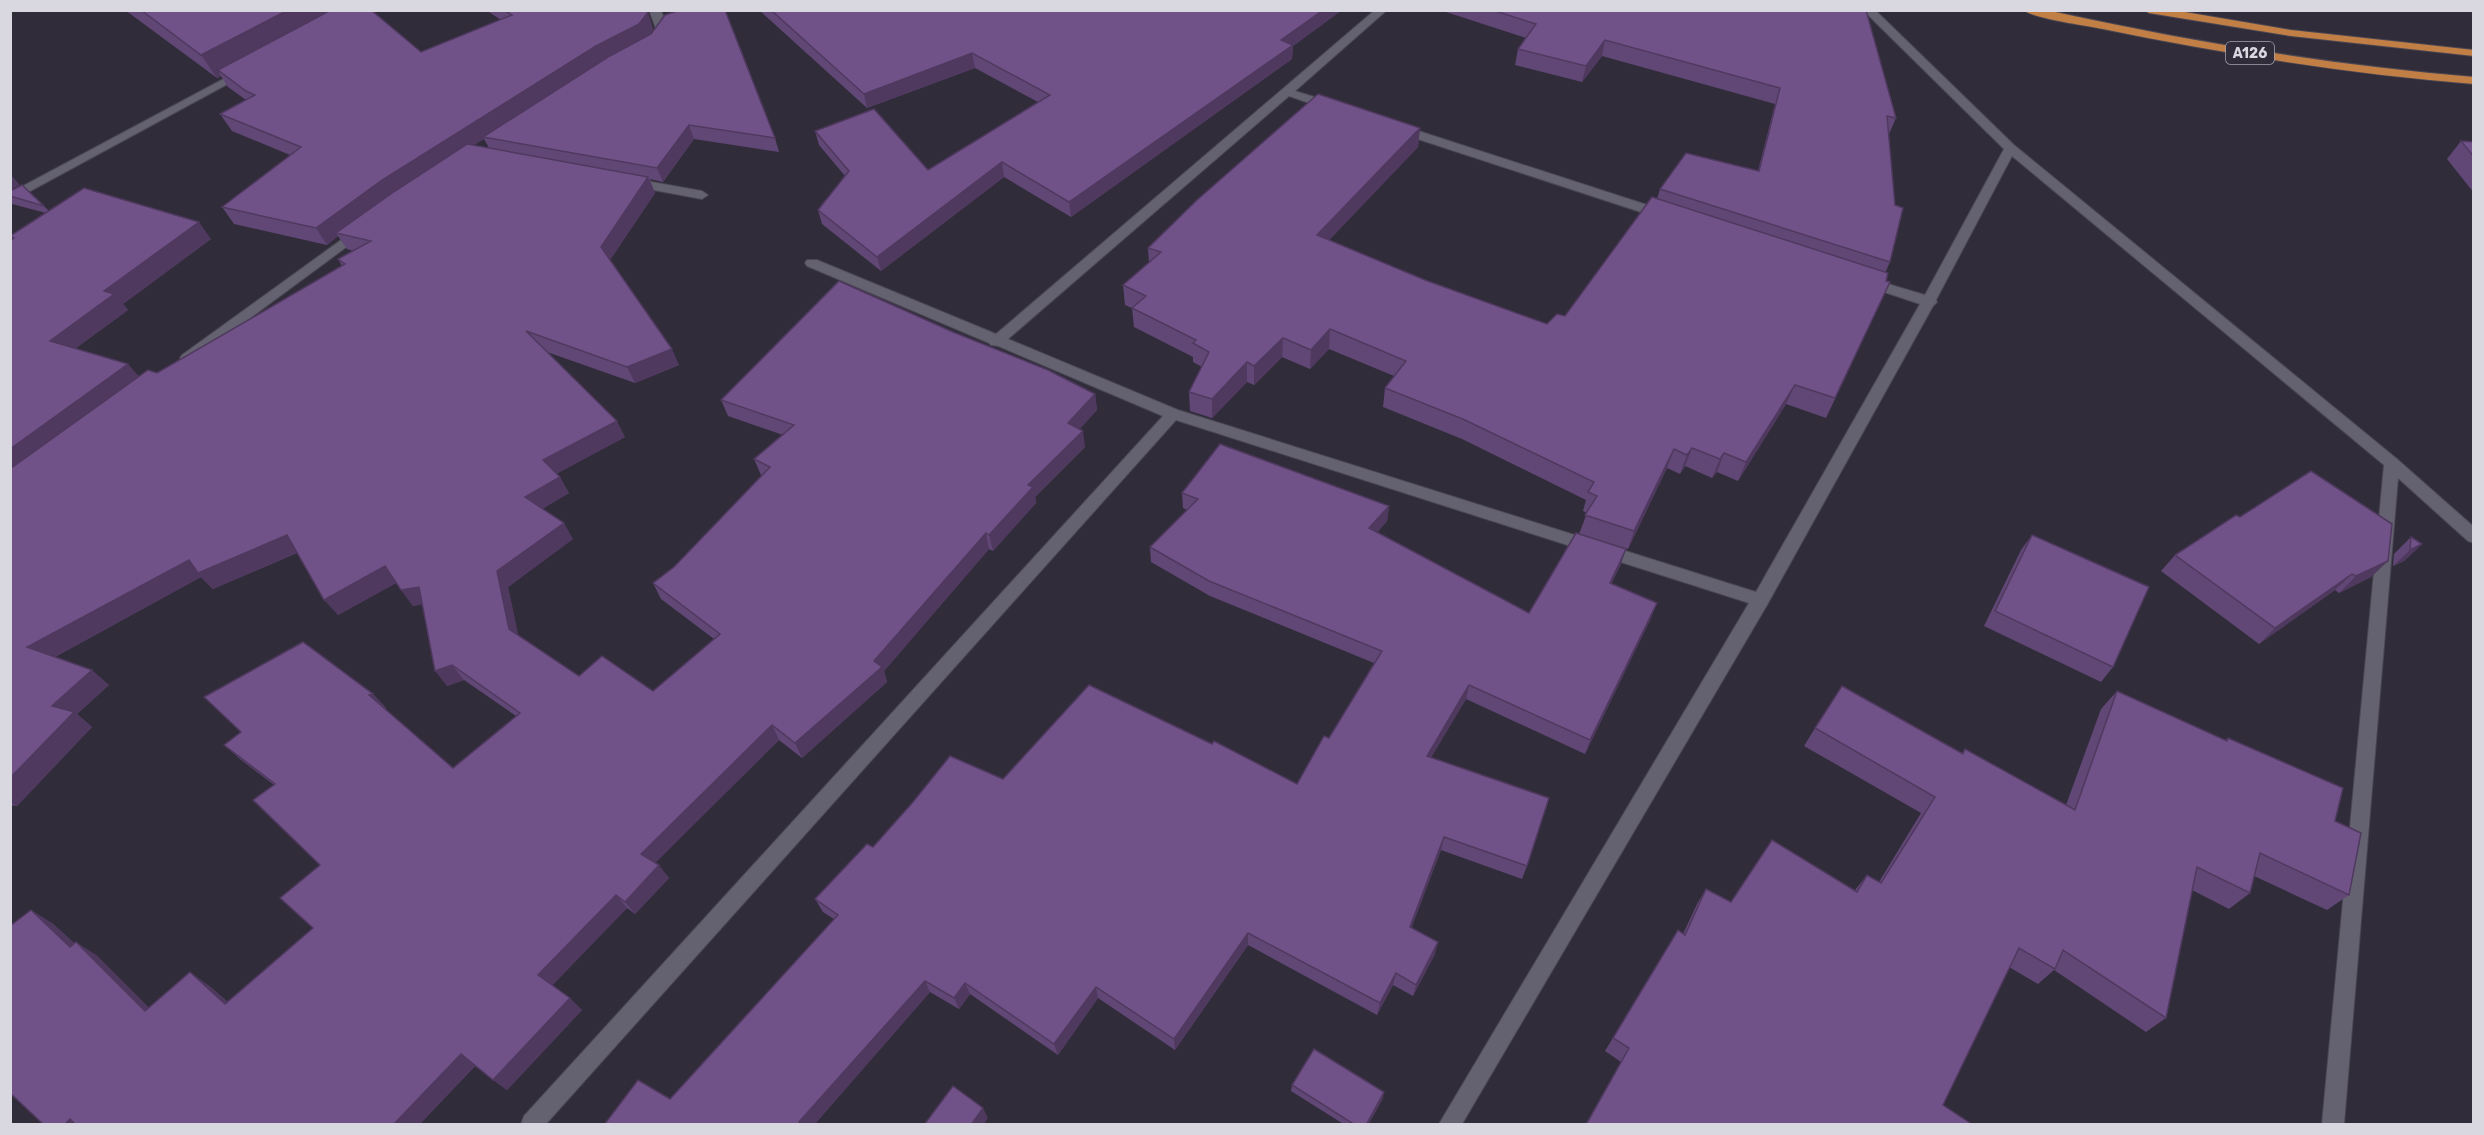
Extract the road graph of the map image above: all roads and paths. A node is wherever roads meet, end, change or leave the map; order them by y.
1 (654, 10) edge
2 (1382, 10) edge
3 (1868, 10) edge
4 (2028, 10) edge
5 (2149, 10) edge
6 (643, 48) edge
7 (2474, 53) edge
8 (256, 64) edge
9 (2474, 81) edge
10 (1287, 92) junction
11 (1343, 111) edge
12 (1388, 125) edge
13 (2010, 148) junction
14 (622, 181) edge
15 (702, 195) dead end
16 (10, 198) edge
17 (1682, 221) edge
18 (370, 223) edge
19 (812, 263) dead end
20 (1851, 277) edge
21 (1930, 302) junction
22 (996, 342) junction
23 (180, 364) edge
24 (1173, 414) junction
25 (2392, 462) junction
26 (2474, 537) edge
27 (1761, 600) junction
28 (532, 1125) edge
29 (1450, 1125) edge
30 (2333, 1125) edge

1 - 6 street
2 - 10 street
3 - 13 street
4 - 9 highway, A126
5 - 7 highway, A126
8 - 16 street
10 - 11 street
10 - 22 street
12 - 17 street
13 - 21 street
13 - 25 street
14 - 15 street
18 - 23 street
19 - 22 street
20 - 21 street
21 - 27 street
22 - 24 street
24 - 27 street
24 - 28 street
25 - 26 street
25 - 30 street
27 - 29 street

